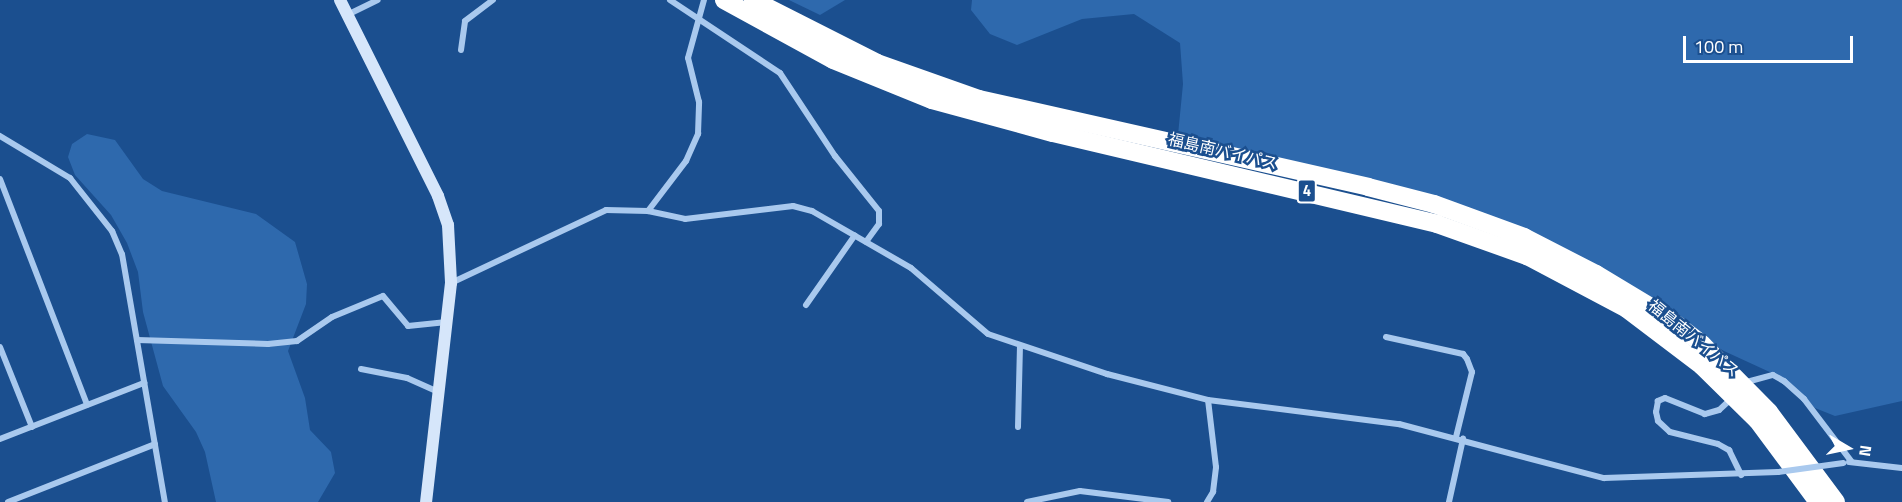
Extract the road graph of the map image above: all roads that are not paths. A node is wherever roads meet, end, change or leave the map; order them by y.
1 (340, 0) edge
2 (378, 0) edge
3 (494, 0) edge
4 (670, 0) edge
5 (704, 0) edge
6 (724, 0) edge
7 (753, 0) edge
8 (347, 15) junction
9 (698, 16) junction
10 (461, 50) dead end
11 (1, 138) edge
12 (0, 179) edge
13 (648, 211) junction
14 (855, 235) junction
15 (867, 242) junction
16 (451, 283) junction
17 (806, 305) dead end
18 (448, 322) junction
19 (1386, 337) dead end
20 (137, 340) junction
21 (0, 347) edge
22 (1020, 347) junction
23 (361, 369) dead end
24 (144, 383) junction
25 (1738, 390) junction
26 (440, 392) junction
27 (1208, 400) junction
28 (87, 405) junction
29 (32, 427) junction
30 (1018, 427) dead end
31 (1460, 438) junction
32 (0, 439) edge
33 (155, 444) junction
34 (1851, 461) junction
35 (1902, 468) edge
36 (1741, 475) junction
37 (1153, 498) junction
38 (8, 502) edge
39 (165, 502) edge
40 (426, 502) edge
41 (1027, 502) edge
42 (1145, 502) edge
43 (1168, 502) edge
44 (1207, 502) edge
45 (1449, 502) edge
46 (1818, 502) edge
47 (1836, 502) edge

1 - 8 street
2 - 8 street
3 - 10 street
4 - 9 street
5 - 9 street
6 - 25 highway, 福島南バイパス / 4
7 - 25 highway, 福島南バイパス / 4
8 - 16 street
9 - 13 street
9 - 15 street
11 - 20 street
12 - 28 street
13 - 14 street
13 - 16 street
14 - 15 street
14 - 17 street
15 - 22 street
16 - 18 street
18 - 20 street
18 - 26 street
19 - 31 street
20 - 24 street
21 - 29 street
22 - 27 street
22 - 30 street
23 - 26 street
24 - 28 street
24 - 33 street
25 - 34 street
25 - 36 street
25 - 46 highway, 福島南バイパス / 4
25 - 47 highway, 福島南バイパス / 4
26 - 40 street
27 - 31 street
27 - 44 street
28 - 29 street
29 - 32 street
31 - 36 street
31 - 45 street
33 - 38 street
33 - 39 street
34 - 35 street
34 - 36 street, bridge
37 - 41 street
37 - 42 street
37 - 43 street

